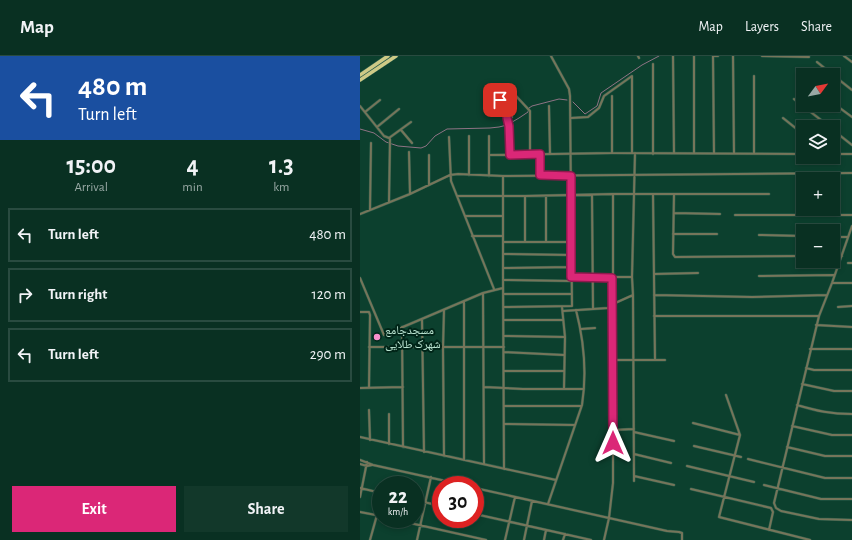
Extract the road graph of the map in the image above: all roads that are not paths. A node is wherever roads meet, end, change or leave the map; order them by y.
1 (388, 56) edge
2 (396, 56) edge
3 (551, 56) edge
4 (673, 56) edge
5 (694, 56) edge
6 (713, 56) edge
7 (718, 56) edge
8 (733, 56) edge
9 (762, 56) edge
10 (773, 56) edge
11 (793, 56) edge
12 (844, 56) edge
13 (809, 57) edge
14 (816, 62) dead end
15 (852, 62) edge
16 (653, 64) dead end
17 (824, 68) edge
18 (360, 75) edge
19 (754, 76) dead end
20 (360, 80) edge
21 (840, 81) edge
22 (852, 90) edge
23 (516, 96) dead end
24 (612, 96) dead end
25 (794, 99) dead end
26 (380, 100) dead end
27 (500, 100) dead end
28 (360, 106) edge
29 (549, 106) dead end
30 (840, 108) edge
31 (399, 109) dead end
32 (507, 110) junction
33 (365, 112) junction
34 (512, 117) dead end
35 (852, 117) edge
36 (571, 118) junction
37 (782, 118) dead end
38 (821, 120) edge
39 (412, 122) dead end
40 (376, 127) junction
41 (796, 129) edge
42 (401, 130) junction
43 (469, 136) dead end
44 (489, 136) dead end
45 (840, 136) edge
46 (449, 137) dead end
47 (390, 139) junction
48 (371, 143) dead end
49 (412, 143) dead end
50 (852, 145) edge
51 (409, 152) dead end
52 (612, 153) junction
53 (633, 153) junction
54 (674, 153) junction
55 (694, 153) junction
56 (714, 153) junction
57 (734, 153) junction
58 (754, 153) junction
59 (530, 154) junction
60 (540, 154) junction
61 (550, 154) junction
62 (571, 154) junction
63 (653, 154) junction
64 (796, 154) edge
65 (840, 154) edge
66 (852, 154) edge
67 (429, 155) dead end
68 (489, 155) junction
69 (510, 155) junction
70 (852, 173) edge
71 (450, 175) junction
72 (469, 175) junction
73 (540, 175) junction
74 (489, 176) junction
75 (503, 176) junction
76 (571, 176) junction
77 (634, 176) junction
78 (429, 185) junction
79 (410, 194) junction
80 (613, 194) junction
81 (634, 194) junction
82 (653, 194) junction
83 (674, 194) junction
84 (769, 194) dead end
85 (571, 195) junction
86 (592, 195) junction
87 (457, 196) junction
88 (503, 196) junction
89 (525, 196) junction
90 (546, 196) junction
91 (389, 202) junction
92 (370, 210) junction
93 (360, 214) edge
94 (674, 214) junction
95 (720, 214) dead end
96 (735, 215) dead end
97 (852, 215) edge
98 (465, 216) junction
99 (503, 216) junction
100 (852, 226) edge
101 (673, 234) junction
102 (717, 234) dead end
103 (759, 235) dead end
104 (472, 236) junction
105 (503, 236) junction
106 (796, 236) edge
107 (840, 236) edge
108 (848, 237) junction
109 (503, 242) junction
110 (525, 242) junction
111 (546, 242) junction
112 (571, 242) junction
113 (503, 254) junction
114 (571, 255) junction
115 (796, 256) edge
116 (842, 256) joint
117 (848, 263) dead end
118 (852, 263) edge
119 (571, 267) junction
120 (503, 268) junction
121 (698, 273) dead end
122 (654, 274) junction
123 (834, 275) junction
124 (759, 276) dead end
125 (571, 277) junction
126 (592, 277) junction
127 (632, 277) junction
128 (360, 278) edge
129 (612, 278) junction
130 (503, 280) junction
131 (571, 281) junction
132 (832, 283) junction
133 (852, 283) edge
134 (503, 288) junction
135 (494, 290) junction
136 (483, 292) junction
137 (503, 294) junction
138 (572, 294) junction
139 (634, 295) junction
140 (654, 295) junction
141 (827, 295) junction
142 (464, 301) junction
143 (613, 304) junction
144 (504, 306) junction
145 (852, 306) edge
146 (562, 307) junction
147 (838, 307) dead end
148 (593, 309) junction
149 (444, 310) junction
150 (576, 310) junction
151 (563, 311) junction
152 (360, 312) edge
153 (654, 316) junction
154 (819, 316) junction
155 (422, 319) junction
156 (504, 320) junction
157 (563, 320) junction
158 (816, 325) junction
159 (852, 327) edge
160 (402, 328) junction
161 (595, 328) dead end
162 (581, 329) junction
163 (504, 336) junction
164 (565, 337) junction
165 (369, 347) junction
166 (423, 347) junction
167 (403, 348) junction
168 (443, 348) junction
169 (463, 348) junction
170 (484, 348) junction
171 (504, 348) junction
172 (810, 349) junction
173 (852, 349) edge
174 (504, 352) junction
175 (564, 355) junction
176 (655, 359) junction
177 (613, 360) junction
178 (634, 360) junction
179 (665, 360) dead end
180 (806, 368) junction
181 (564, 370) junction
182 (852, 370) edge
183 (504, 371) junction
184 (802, 384) junction
185 (403, 387) junction
186 (484, 387) junction
187 (504, 387) junction
188 (360, 388) edge
189 (369, 388) junction
190 (564, 388) junction
191 (584, 389) junction
192 (852, 391) edge
193 (726, 395) dead end
194 (797, 405) junction
195 (504, 406) junction
196 (581, 406) junction
197 (369, 410) dead end
198 (389, 414) dead end
199 (852, 414) edge
200 (693, 423) dead end
201 (504, 424) junction
202 (575, 425) junction
203 (792, 426) junction
204 (613, 430) junction
205 (634, 430) junction
206 (740, 435) junction
207 (852, 435) edge
208 (360, 437) edge
209 (370, 440) junction
210 (674, 441) dead end
211 (389, 444) junction
212 (694, 446) dead end
213 (403, 447) junction
214 (787, 447) junction
215 (424, 452) junction
216 (634, 454) junction
217 (444, 456) junction
218 (734, 456) junction
219 (852, 456) edge
220 (741, 457) dead end
221 (748, 459) dead end
222 (360, 460) edge
223 (464, 460) junction
224 (367, 462) junction
225 (671, 463) dead end
226 (360, 464) edge
227 (484, 464) junction
228 (373, 465) junction
229 (367, 466) junction
230 (687, 466) dead end
231 (782, 467) junction
232 (504, 469) junction
233 (634, 476) junction
234 (729, 476) junction
235 (431, 477) joint
236 (852, 478) edge
237 (556, 480) junction
238 (634, 481) dead end
239 (754, 482) dead end
240 (674, 485) dead end
241 (764, 485) dead end
242 (361, 488) edge
243 (777, 488) junction
244 (484, 490) edge
245 (691, 490) dead end
246 (372, 491) edge
247 (360, 497) edge
248 (515, 497) junction
249 (724, 497) junction
250 (852, 499) edge
251 (532, 501) junction
252 (425, 503) junction
253 (432, 504) edge
254 (548, 504) junction
255 (424, 507) edge
256 (360, 512) edge
257 (372, 514) edge
258 (484, 516) edge
259 (609, 518) junction
260 (852, 520) edge
261 (509, 522) junction
262 (424, 525) edge
263 (527, 526) junction
264 (373, 528) edge
265 (419, 528) edge
266 (546, 530) junction
267 (769, 530) junction
268 (565, 534) junction
269 (585, 539) edge
270 (370, 540) edge
271 (417, 540) edge
272 (486, 540) edge
273 (505, 540) edge
274 (524, 540) edge
275 (544, 540) edge
276 (563, 540) edge
277 (591, 540) edge
278 (604, 540) edge
279 (682, 540) edge
280 (810, 540) edge

1 - 18 highway
2 - 20 highway
3 - 36 street
4 - 54 street
5 - 55 street
6 - 7 street
6 - 56 street
8 - 57 street
9 - 10 street
10 - 11 street
11 - 13 street
12 - 15 street
14 - 17 street
16 - 63 street
19 - 58 street
21 - 22 street
23 - 59 street
24 - 52 street
25 - 38 street
26 - 33 street
27 - 32 street
28 - 33 street
29 - 61 street
30 - 35 street
31 - 40 street
32 - 34 street
32 - 69 street
33 - 40 street
36 - 53 street
36 - 62 street
37 - 41 street
39 - 42 street
40 - 47 street
42 - 47 street
42 - 49 street
43 - 72 street
44 - 68 street
45 - 50 street
46 - 71 street
47 - 91 street
48 - 92 street
51 - 79 street
52 - 53 street
52 - 62 street
53 - 63 street
53 - 77 street
54 - 55 street
54 - 63 street
55 - 56 street
56 - 57 street
57 - 58 street
58 - 64 street
59 - 60 street
59 - 69 street
60 - 61 street
60 - 73 street
61 - 62 street
62 - 76 street
65 - 66 street
67 - 78 street
68 - 69 street
68 - 74 street
70 - 77 street
71 - 72 street
71 - 78 street
71 - 87 street
72 - 74 street
73 - 75 street
73 - 76 street
74 - 75 street
75 - 88 street
76 - 77 street
76 - 85 street
77 - 81 street
78 - 79 street
79 - 91 street
80 - 81 street
80 - 86 street
80 - 129 street
81 - 82 street
81 - 127 street
82 - 83 street
82 - 122 street
83 - 84 street
83 - 94 street
85 - 86 street
85 - 90 street
85 - 112 street
86 - 126 street
87 - 88 street
87 - 98 street
88 - 89 street
88 - 99 street
89 - 90 street
89 - 110 street
90 - 111 street
91 - 92 street
92 - 93 street
94 - 95 street
94 - 101 street
96 - 97 street
98 - 99 street
98 - 104 street
99 - 105 street
100 - 108 street
101 - 102 street
101 - 115 street
103 - 106 street
104 - 105 street
104 - 135 street
105 - 109 street
107 - 108 street
108 - 116 street
109 - 110 street
109 - 113 street
110 - 111 street
111 - 112 street
112 - 114 street
113 - 114 street
113 - 120 street
114 - 119 street
116 - 123 street
117 - 118 street
119 - 120 street
119 - 125 street
120 - 130 street
121 - 122 street
122 - 140 street
123 - 124 street
123 - 132 street
125 - 126 street
125 - 131 street
126 - 129 street
126 - 148 street
127 - 129 street
127 - 139 street
128 - 160 street
129 - 143 street
130 - 131 street
130 - 134 street
131 - 138 street
132 - 133 street
132 - 141 street
134 - 135 street
134 - 137 street
135 - 136 street
136 - 142 street
136 - 170 street
137 - 138 street
137 - 144 street
138 - 146 street
139 - 143 street
139 - 178 street
140 - 141 street
140 - 153 street
141 - 154 street
142 - 149 street
142 - 169 street
143 - 148 street
143 - 177 street
144 - 146 street
144 - 156 street
145 - 147 street
146 - 151 street
148 - 150 street
149 - 155 street
149 - 168 street
150 - 151 street
150 - 162 street
151 - 157 street
152 - 165 street
153 - 154 street
153 - 176 street
154 - 158 street
155 - 160 street
155 - 166 street
156 - 157 street
156 - 163 street
157 - 164 street
158 - 159 street
158 - 172 street
160 - 167 street
161 - 162 street
162 - 191 street
163 - 164 street
163 - 171 street
164 - 175 street
165 - 167 street
165 - 189 street
166 - 167 street
166 - 168 street
166 - 215 street
167 - 185 street
168 - 169 street
168 - 217 street
169 - 170 street
169 - 223 street
170 - 171 street
170 - 186 street
171 - 174 street
172 - 173 street
172 - 180 street
174 - 175 street
174 - 183 street
175 - 181 street
176 - 178 street
176 - 179 street
177 - 178 street
177 - 204 street
178 - 205 street
180 - 182 street
180 - 184 street
181 - 183 street
181 - 190 street
183 - 187 street
184 - 192 street
184 - 194 street
185 - 189 street
185 - 213 street
186 - 187 street
186 - 227 street
187 - 190 street
187 - 195 street
188 - 189 street
190 - 191 street
191 - 196 street
193 - 206 street
194 - 199 street
194 - 203 street
195 - 196 street
195 - 201 street
196 - 202 street
197 - 209 street
198 - 211 street
200 - 206 street
201 - 202 street
201 - 232 street
202 - 237 street
203 - 207 street
203 - 214 street
204 - 205 street
204 - 259 street
205 - 210 street
205 - 216 street
206 - 218 street
208 - 209 street
209 - 211 street
211 - 213 street
212 - 218 street
213 - 215 street
214 - 219 street
214 - 231 street
215 - 217 street
216 - 225 street
216 - 233 street
217 - 223 street
218 - 220 street
218 - 234 street
221 - 231 street
222 - 224 street
223 - 227 street
224 - 228 street
224 - 229 street
226 - 229 street
227 - 232 street
228 - 229 street
228 - 235 street
229 - 242 street
230 - 234 street
231 - 236 street
231 - 243 street
232 - 237 street
233 - 238 street
233 - 240 street
234 - 239 street
234 - 249 street
235 - 252 street
237 - 254 street
241 - 243 street
242 - 246 street
242 - 247 street
243 - 250 street
243 - 260 street
244 - 248 street
245 - 249 street
248 - 251 street
248 - 261 street
249 - 267 street
249 - 267 street
251 - 254 street
251 - 263 street
252 - 253 street
252 - 255 street
254 - 259 street
256 - 257 street
258 - 261 street
259 - 278 street
259 - 279 street
261 - 263 street
261 - 273 street
262 - 272 street
263 - 266 street
263 - 274 street
264 - 270 street
265 - 271 street
266 - 268 street
266 - 275 street
267 - 280 street
268 - 269 street
268 - 276 street
269 - 277 street

